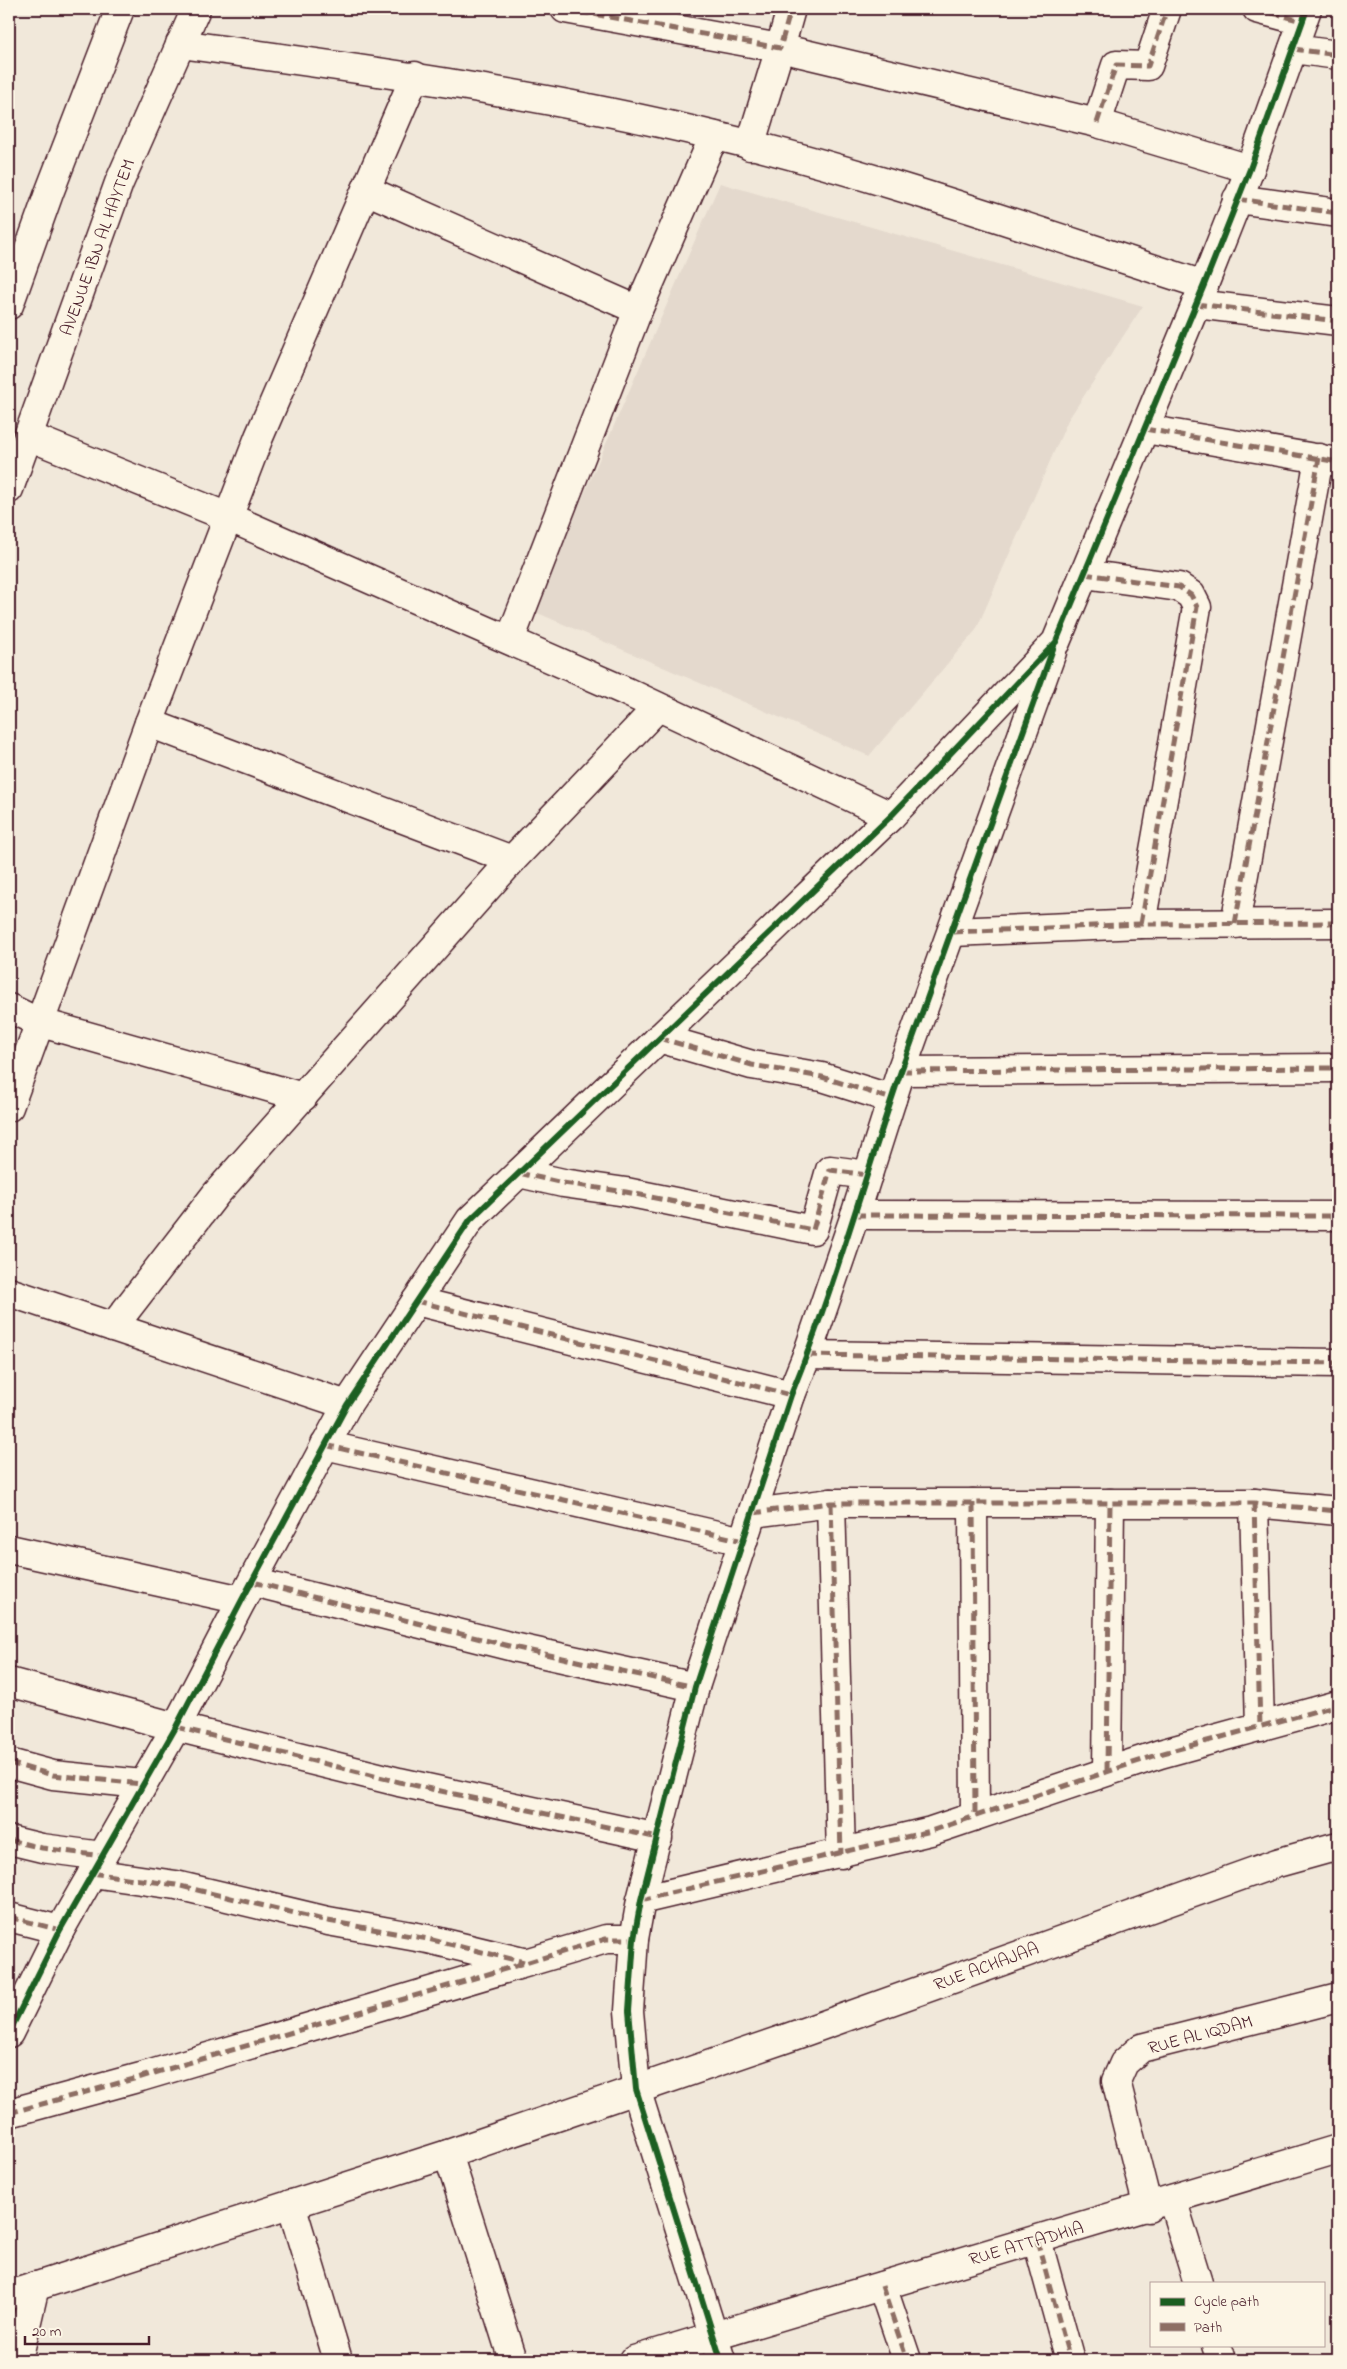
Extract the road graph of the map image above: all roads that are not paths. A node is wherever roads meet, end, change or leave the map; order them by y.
1 (120, 9) edge
2 (196, 9) edge
3 (565, 9) edge
4 (791, 9) edge
5 (1167, 9) edge
6 (1257, 9) edge
7 (1304, 15) edge
8 (180, 44) junction
9 (780, 48) junction
10 (1293, 48) junction
11 (1338, 55) edge
12 (415, 76) junction
13 (1097, 123) junction
14 (714, 136) junction
15 (750, 146) junction
16 (1250, 169) junction
17 (366, 190) junction
18 (1236, 199) junction
19 (1338, 213) edge
20 (1200, 295) junction
21 (9, 305) edge
22 (638, 310) junction
23 (1338, 321) edge
24 (1145, 429) junction
25 (28, 436) junction
26 (1329, 460) edge
27 (9, 489) edge
28 (228, 517) junction
29 (1084, 574) junction
30 (510, 640) junction
31 (1056, 642) junction
32 (658, 707) junction
33 (148, 723) junction
34 (890, 816) junction
35 (512, 860) junction
36 (1338, 923) edge
37 (1141, 924) junction
38 (1235, 924) junction
39 (953, 932) junction
40 (9, 1008) edge
41 (38, 1022) junction
42 (659, 1038) junction
43 (1338, 1068) edge
44 (901, 1071) junction
45 (303, 1097) junction
46 (892, 1100) junction
47 (9, 1106) edge
48 (519, 1172) junction
49 (868, 1175) junction
50 (855, 1214) junction
51 (1338, 1216) edge
52 (9, 1292) edge
53 (416, 1301) junction
54 (113, 1327) junction
55 (807, 1355) junction
56 (1338, 1363) edge
57 (790, 1395) junction
58 (347, 1405) junction
59 (325, 1445) junction
60 (831, 1503) junction
61 (973, 1503) junction
62 (1110, 1503) junction
63 (1254, 1503) junction
64 (1338, 1511) edge
65 (753, 1513) junction
66 (744, 1541) junction
67 (9, 1549) edge
68 (247, 1591) junction
69 (9, 1682) edge
70 (695, 1687) junction
71 (1338, 1705) edge
72 (176, 1727) junction
73 (1260, 1727) junction
74 (9, 1763) edge
75 (1107, 1772) junction
76 (142, 1784) junction
77 (976, 1816) junction
78 (658, 1838) junction
79 (9, 1840) edge
80 (1338, 1846) edge
81 (840, 1854) junction
82 (97, 1864) junction
83 (641, 1900) junction
84 (9, 1917) edge
85 (60, 1930) junction
86 (634, 1939) junction
87 (524, 1962) junction
88 (1338, 1998) edge
89 (11, 2024) edge
90 (636, 2089) junction
91 (9, 2113) edge
92 (1338, 2149) edge
93 (448, 2154) junction
94 (1160, 2203) junction
95 (291, 2204) junction
96 (1037, 2240) junction
97 (1198, 2282) edge
98 (35, 2286) junction
99 (882, 2286) junction
100 (9, 2295) edge
101 (1216, 2346) edge
102 (718, 2349) edge
103 (18, 2360) edge
104 (338, 2360) edge
105 (513, 2360) edge
106 (634, 2360) edge
107 (907, 2360) edge
108 (1070, 2360) edge
109 (1221, 2360) edge

1 - 21 street
2 - 8 street, AVENUE IBN AL HAYTEM
3 - 9 street
4 - 9 street
5 - 13 street
6 - 7 street
7 - 10 street
8 - 12 street
8 - 25 street, AVENUE IBN AL HAYTEM
9 - 13 street
9 - 15 street
10 - 11 street
10 - 16 street
12 - 14 street
12 - 17 street
13 - 16 street
14 - 15 street
14 - 22 street
15 - 20 street
16 - 18 street
17 - 22 street
17 - 28 street
18 - 19 street
18 - 20 street
20 - 23 street
20 - 24 street
22 - 30 street
24 - 26 street
24 - 29 street
25 - 27 street, AVENUE IBN AL HAYTEM
25 - 28 street
26 - 38 street
28 - 30 street
28 - 33 street
29 - 31 street
29 - 37 street
30 - 32 street
31 - 34 street
31 - 39 street
32 - 34 street
32 - 35 street
33 - 35 street
33 - 41 street
34 - 42 street
35 - 45 street
36 - 38 street
37 - 38 street
37 - 39 street
39 - 44 street
40 - 41 street
41 - 45 street
41 - 47 street
42 - 46 street
42 - 48 street
43 - 44 street
44 - 46 street
45 - 54 street
46 - 49 street
48 - 49 street
48 - 53 street
49 - 50 street
50 - 51 street
50 - 55 street
52 - 54 street
53 - 57 street
53 - 58 street
54 - 58 street
55 - 56 street
55 - 57 street
57 - 65 street
58 - 59 street
59 - 66 street
59 - 68 street
60 - 61 street
60 - 65 street
60 - 81 street
61 - 62 street
61 - 77 street
62 - 63 street
62 - 75 street
63 - 64 street
63 - 73 street
65 - 66 street
66 - 70 street
67 - 68 street
68 - 70 street
68 - 72 street
69 - 72 street
70 - 78 street
71 - 73 street
72 - 76 street
72 - 78 street
73 - 75 street
74 - 76 street
75 - 77 street
76 - 82 street
77 - 81 street
78 - 83 street
79 - 82 street
80 - 90 street, RUE ACHAJAA
81 - 83 street
82 - 85 street
82 - 87 street
83 - 86 street
84 - 85 street
85 - 89 street
86 - 87 street
86 - 90 street
87 - 91 street
88 - 94 street, RUE AL IQDAM
90 - 93 street, RUE ACHAJAA
90 - 102 street
92 - 94 street, RUE ATTADHIA
93 - 95 street, RUE ACHAJAA
93 - 105 street
94 - 96 street, RUE ATTADHIA
94 - 97 street, RUE AL IQDAM
95 - 98 street, RUE ACHAJAA
95 - 104 street
96 - 99 street, RUE ATTADHIA
96 - 108 street
98 - 100 street, RUE ACHAJAA
98 - 103 street
99 - 102 street, RUE ATTADHIA
99 - 107 street
101 - 109 street
102 - 106 street, RUE ATTADHIA

